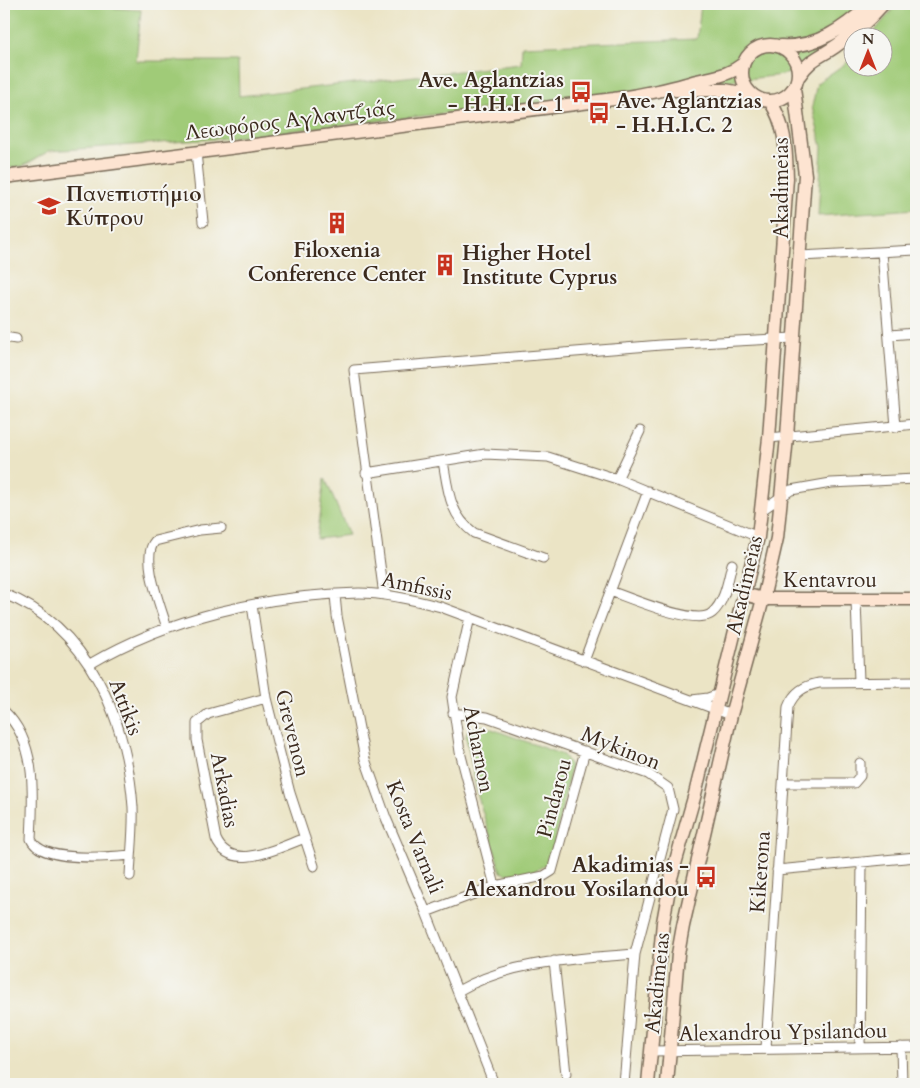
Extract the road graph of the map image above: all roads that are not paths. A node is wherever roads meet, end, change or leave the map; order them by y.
1 (870, 4) edge
2 (883, 4) edge
3 (780, 46) junction
4 (743, 64) junction
5 (799, 76) junction
6 (794, 88) junction
7 (670, 90) junction
8 (752, 95) junction
9 (770, 101) junction
10 (196, 152) junction
11 (4, 177) edge
12 (203, 222) dead end
13 (916, 250) edge
14 (882, 252) junction
15 (800, 256) junction
16 (916, 333) edge
17 (890, 335) junction
18 (4, 337) edge
19 (16, 338) dead end
20 (793, 338) junction
21 (774, 339) junction
22 (916, 424) edge
23 (896, 427) junction
24 (640, 431) dead end
25 (787, 437) junction
26 (769, 438) junction
27 (443, 461) junction
28 (366, 473) junction
29 (618, 479) junction
30 (916, 479) edge
31 (648, 491) junction
32 (782, 494) junction
33 (762, 510) junction
34 (221, 528) dead end
35 (758, 537) junction
36 (543, 558) dead end
37 (732, 564) dead end
38 (610, 592) junction
39 (4, 594) edge
40 (744, 594) junction
41 (335, 595) junction
42 (384, 595) junction
43 (763, 599) junction
44 (916, 599) edge
45 (856, 601) junction
46 (252, 605) junction
47 (470, 616) junction
48 (167, 628) junction
49 (584, 660) junction
50 (90, 664) junction
51 (859, 681) junction
52 (916, 682) edge
53 (719, 694) junction
54 (266, 698) junction
55 (687, 700) junction
56 (715, 710) junction
57 (4, 711) edge
58 (453, 712) junction
59 (732, 716) junction
60 (585, 751) junction
61 (860, 763) dead end
62 (784, 783) junction
63 (305, 838) junction
64 (131, 856) junction
65 (916, 857) edge
66 (862, 862) junction
67 (314, 866) dead end
68 (777, 870) junction
69 (130, 876) dead end
70 (495, 886) junction
71 (426, 912) junction
72 (635, 954) junction
73 (554, 961) junction
74 (458, 990) junction
75 (916, 1046) edge
76 (860, 1047) junction
77 (901, 1047) junction
78 (766, 1048) junction
79 (651, 1050) junction
80 (670, 1051) junction
81 (566, 1074) dead end
82 (494, 1084) edge
83 (624, 1084) edge
84 (648, 1084) edge
85 (667, 1084) edge
86 (902, 1084) edge

1 - 3 main road
2 - 5 main road
3 - 4 main road
3 - 5 main road
4 - 7 main road, Λεωφόρος Αγλαντζιάς
4 - 8 main road
5 - 6 main road
6 - 9 main road
6 - 15 main road, Akadimeias
7 - 8 main road, Λεωφόρος Αγλαντζιάς
7 - 10 main road, Λεωφόρος Αγλαντζιάς
8 - 9 main road
9 - 21 main road, Akadimeias
10 - 11 main road, Λεωφόρος Αγλαντζιάς
10 - 12 street
13 - 14 street
14 - 15 street
14 - 17 street
15 - 20 main road, Akadimeias
16 - 17 street
17 - 23 street
18 - 19 street
20 - 21 street
20 - 25 main road, Akadimeias
21 - 26 main road, Akadimeias
21 - 28 street
22 - 23 street
23 - 25 street
24 - 29 street
25 - 26 street
25 - 32 main road, Akadimeias
26 - 33 main road, Akadimeias
27 - 28 street
27 - 29 street
27 - 36 street
28 - 42 street
29 - 31 street
30 - 32 street
31 - 35 street
31 - 38 street
32 - 33 street
32 - 43 main road, Akadimeias
33 - 35 main road, Akadimeias
34 - 48 street
35 - 40 main road, Akadimeias
37 - 38 street
38 - 49 street
39 - 50 street, Attikis
40 - 43 main road, Kentavrou
40 - 53 main road, Akadimeias
41 - 42 street, Amfissis
41 - 46 street, Amfissis
41 - 71 street, Kosta Varnali
42 - 47 street, Amfissis
43 - 45 main road, Kentavrou
43 - 59 main road, Akadimeias
44 - 45 main road, Kentavrou
45 - 51 street
46 - 48 street, Amfissis
46 - 54 street, Grevenon
47 - 49 street, Amfissis
47 - 58 street, Acharnon
48 - 50 street, Amfissis
49 - 55 street, Amfissis
50 - 64 street, Attikis
51 - 52 street
51 - 62 street, Kikerona
53 - 55 street
53 - 56 main road, Akadimeias
54 - 63 street, Grevenon
54 - 63 street, Arkadias
55 - 56 street, Amfissis
56 - 59 street, Amfissis
56 - 79 main road, Akadimeias
57 - 64 street
58 - 60 street, Mykinon
58 - 70 street, Acharnon
59 - 80 main road, Akadimeias
60 - 70 street, Pindarou
60 - 72 street, Mykinon
61 - 62 street
62 - 68 street, Kikerona
63 - 67 street, Grevenon
64 - 69 street, Attikis
65 - 66 street
66 - 68 street
66 - 76 street
68 - 78 street, Kikerona
70 - 71 street, Pindarou
71 - 74 street, Kosta Varnali
72 - 73 street
72 - 83 street, Mykinon
73 - 74 street
73 - 81 street
74 - 82 street, Kosta Varnali
75 - 77 street, Alexandrou Ypsilandou
76 - 77 street, Alexandrou Ypsilandou
76 - 78 street, Alexandrou Ypsilandou
77 - 86 street
78 - 80 street, Alexandrou Ypsilandou
79 - 80 street, Alexandrou Ypsilandou
79 - 84 main road, Akadimeias
80 - 85 main road, Akadimeias

